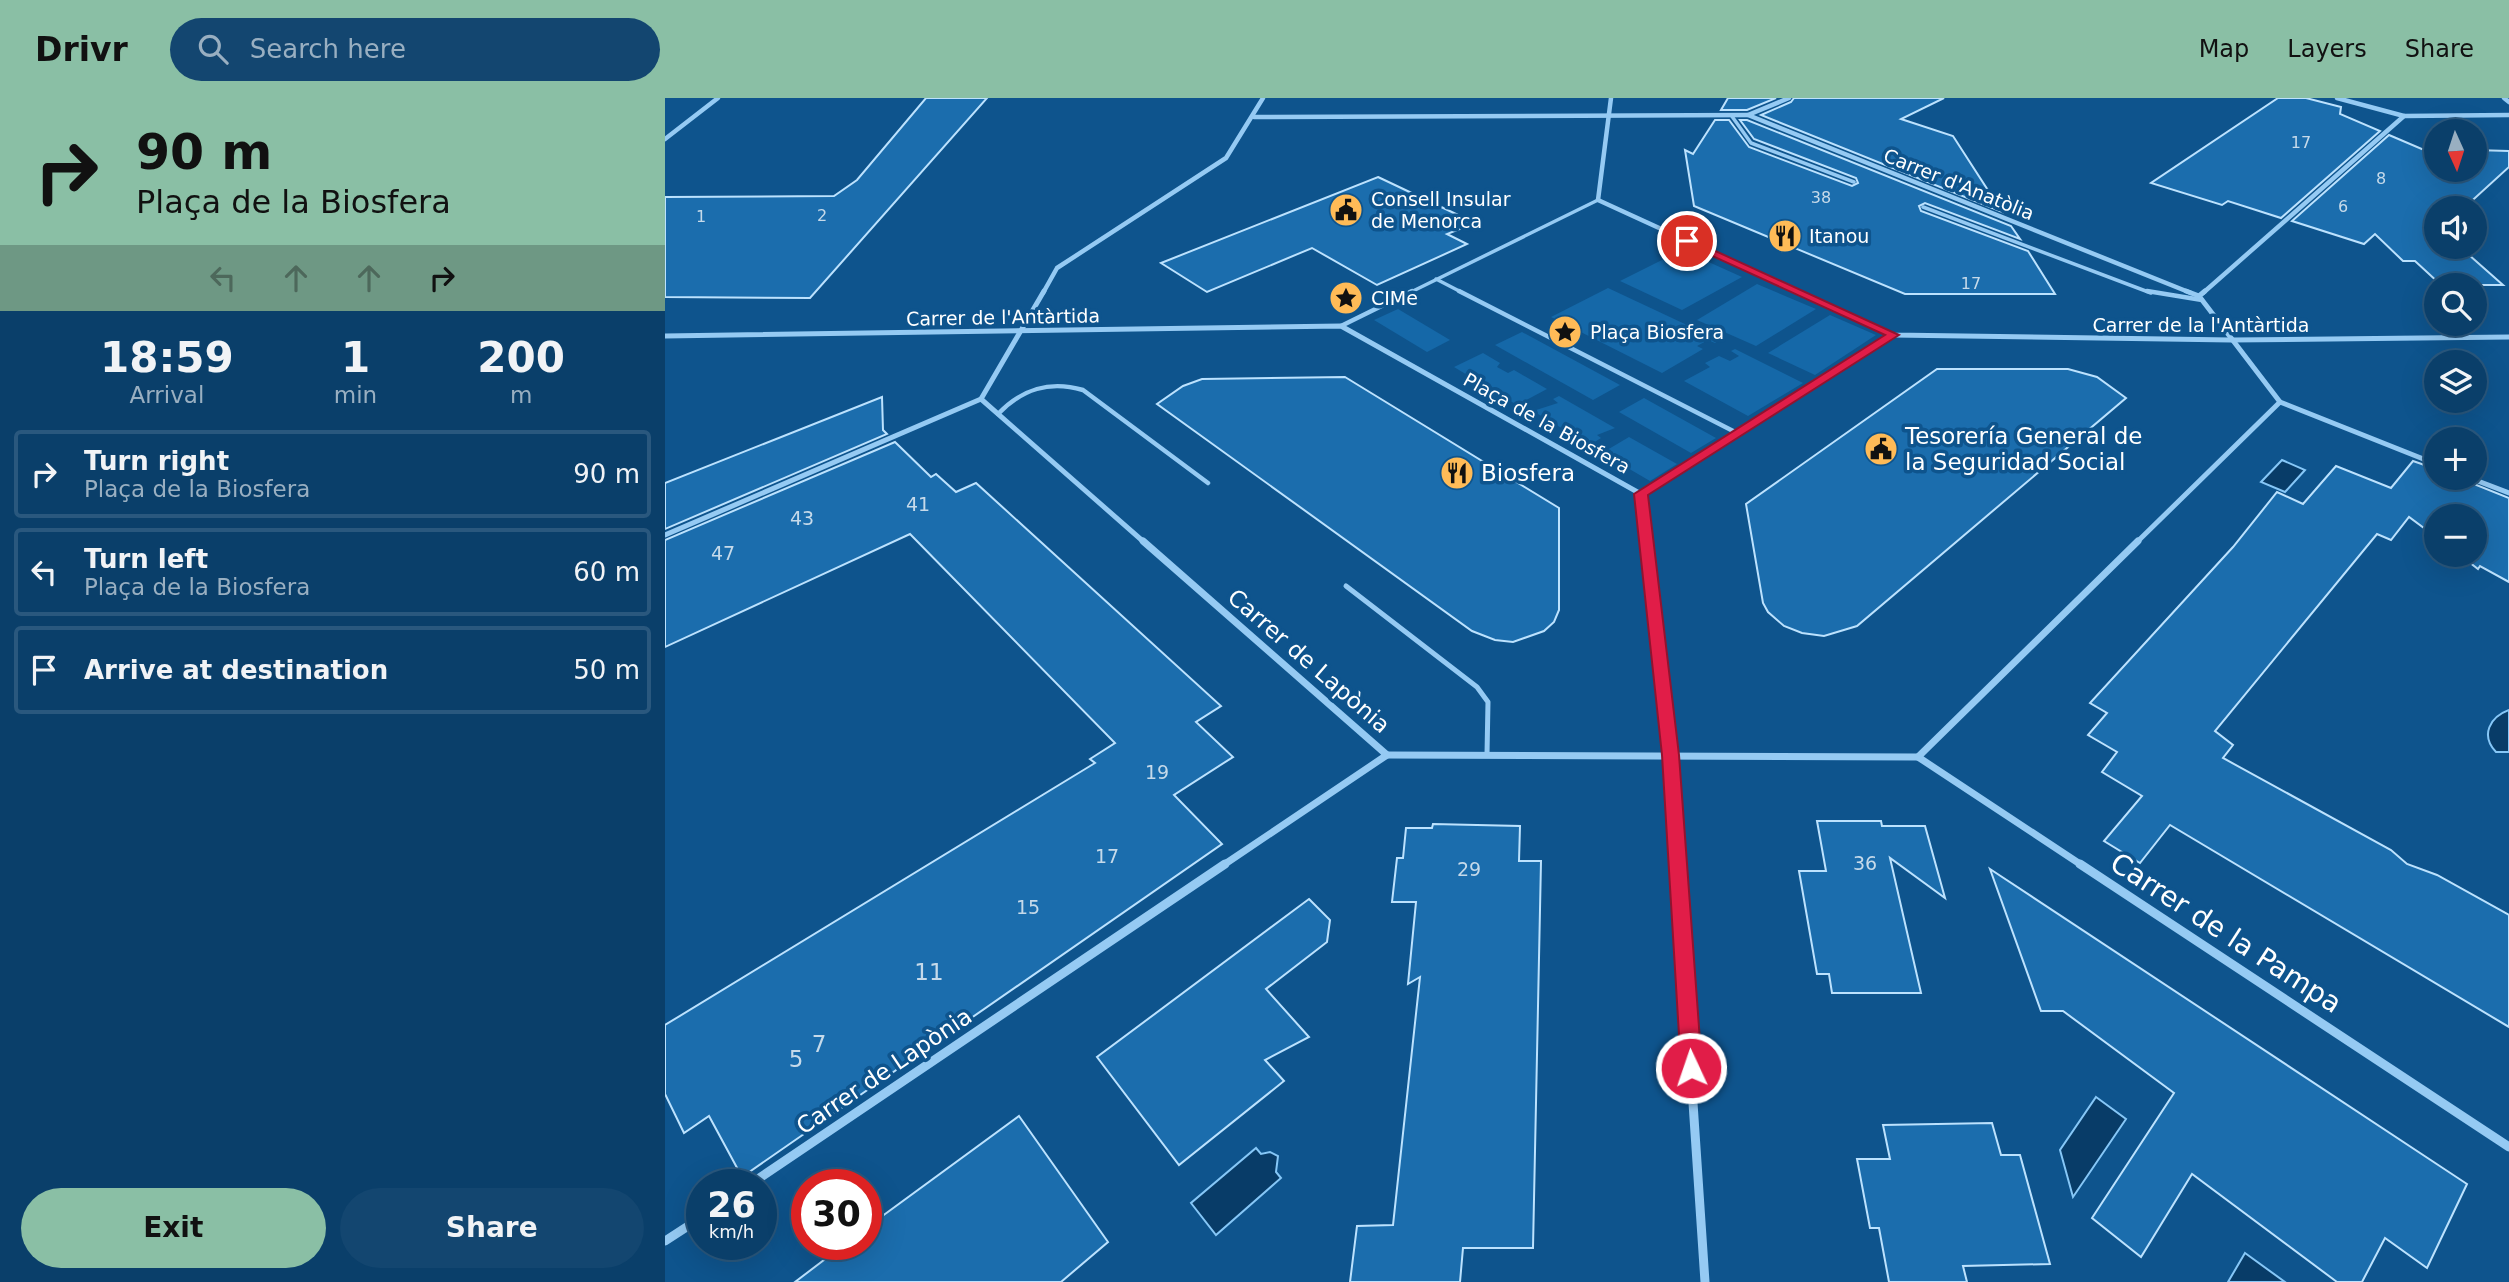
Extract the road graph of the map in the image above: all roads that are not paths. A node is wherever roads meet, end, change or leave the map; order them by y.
1 (718, 98) edge
2 (1263, 98) edge
3 (1611, 98) edge
4 (1789, 98) edge
5 (2337, 98) edge
6 (2504, 98) edge
7 (2509, 102) edge
8 (1731, 115) junction
9 (1748, 115) junction
10 (2509, 115) edge
11 (2404, 116) junction
12 (1254, 117) junction
13 (1610, 117) junction
14 (665, 139) edge
15 (1854, 182) dead end
16 (1598, 200) junction
17 (1923, 206) dead end
18 (1436, 279) junction
19 (2200, 298) junction
20 (1341, 326) junction
21 (1021, 331) junction
22 (1893, 335) junction
23 (665, 336) edge
24 (2509, 337) edge
25 (2231, 340) junction
26 (981, 399) junction
27 (2280, 402) junction
28 (997, 414) junction
29 (1737, 433) junction
30 (2424, 459) edge
31 (1208, 484) dead end
32 (2487, 485) edge
33 (1641, 494) junction
34 (2509, 494) edge
35 (665, 535) edge
36 (1346, 586) dead end
37 (1487, 754) junction
38 (1387, 755) junction
39 (1670, 755) junction
40 (1918, 757) junction
41 (2509, 1147) edge
42 (773, 1169) edge
43 (686, 1227) edge
44 (665, 1241) edge
45 (1705, 1282) edge

1 - 14 street
2 - 12 street
3 - 13 street
4 - 9 street
5 - 11 street
6 - 7 street
8 - 9 street
8 - 13 street
8 - 15 lane
9 - 19 street, Carrer d'Anatòlia
10 - 11 street
11 - 19 street
12 - 13 street
12 - 21 street
13 - 16 street
16 - 18 street
16 - 22 street
17 - 19 lane
18 - 20 street
18 - 29 street
19 - 25 street
20 - 21 street, Carrer de l'Antàrtida
20 - 33 street, Plaça de la Biosfera
21 - 23 street, Carrer de l'Antàrtida
21 - 26 street
22 - 25 street, Carrer de la l'Antàrtida
22 - 29 street, Plaça de la Biosfera
24 - 25 street, Carrer de la l'Antàrtida
25 - 27 street
26 - 28 street, Carrer de Lapònia
26 - 35 street
27 - 30 street
27 - 40 street
28 - 31 lane
28 - 38 street, Carrer de Lapònia
29 - 33 street, Plaça de la Biosfera
32 - 34 street
33 - 39 street
36 - 37 lane
37 - 38 street
37 - 39 street
38 - 42 street, Carrer de Lapònia
39 - 40 street
39 - 45 street
40 - 41 street, Carrer de la Pampa
43 - 44 street

